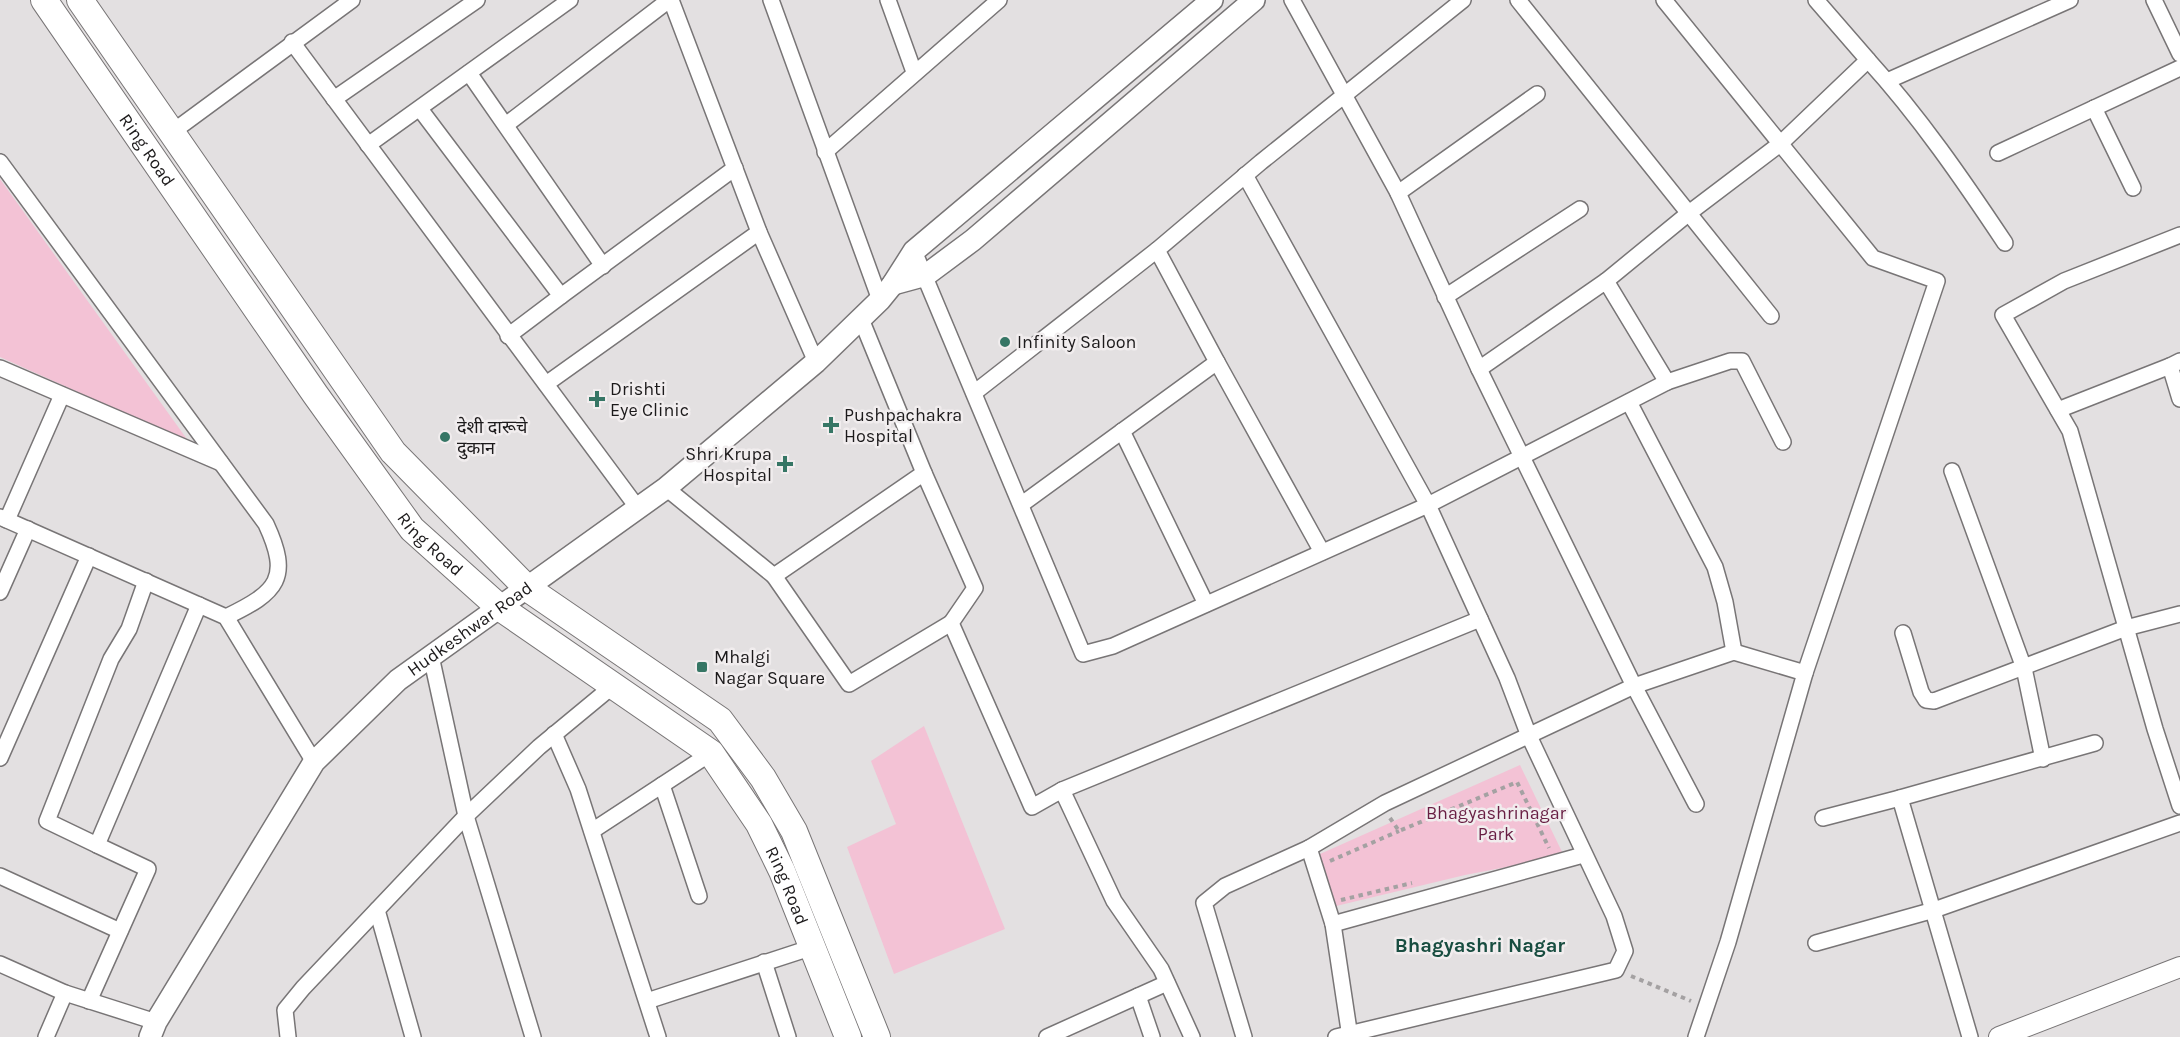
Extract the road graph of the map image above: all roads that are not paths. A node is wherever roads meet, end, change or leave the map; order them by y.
1 (44, 0) edge
2 (80, 0) edge
3 (351, 0) edge
4 (477, 0) edge
5 (570, 0) edge
6 (670, 0) edge
7 (771, 0) edge
8 (888, 0) edge
9 (999, 0) edge
10 (1212, 0) edge
11 (1254, 0) edge
12 (1292, 0) edge
13 (1463, 0) edge
14 (1518, 0) edge
15 (1664, 0) edge
16 (2070, 0) edge
17 (2154, 0) edge
18 (1819, 1) edge
19 (334, 5) edge
20 (292, 42) junction
21 (2180, 54) edge
22 (1868, 60) junction
23 (2180, 68) edge
24 (914, 72) junction
25 (469, 73) junction
26 (1887, 81) junction
27 (1537, 94) dead end
28 (1345, 96) junction
29 (334, 99) junction
30 (2094, 108) junction
31 (420, 109) junction
32 (507, 124) junction
33 (171, 133) junction
34 (1780, 144) junction
35 (368, 146) junction
36 (825, 152) junction
37 (1998, 153) dead end
38 (0, 162) edge
39 (735, 168) junction
40 (1245, 175) junction
41 (2133, 189) dead end
42 (1398, 193) junction
43 (1580, 209) dead end
44 (1689, 213) junction
45 (759, 232) junction
46 (2180, 235) edge
47 (2005, 243) dead end
48 (1157, 250) junction
49 (914, 251) junction
50 (603, 266) junction
51 (926, 275) junction
52 (1606, 281) junction
53 (886, 292) junction
54 (561, 296) junction
55 (1444, 297) junction
56 (1772, 316) dead end
57 (861, 319) junction
58 (508, 336) junction
59 (816, 362) junction
60 (1217, 362) junction
61 (2175, 363) edge
62 (0, 368) edge
63 (1479, 369) junction
64 (1667, 382) junction
65 (546, 384) junction
66 (974, 393) junction
67 (62, 394) junction
68 (2180, 399) edge
69 (1629, 402) junction
70 (2058, 410) junction
71 (1122, 431) junction
72 (1783, 442) dead end
73 (1522, 457) junction
74 (222, 463) junction
75 (1952, 471) dead end
76 (924, 473) junction
77 (666, 488) junction
78 (1022, 504) junction
79 (1428, 505) junction
80 (637, 507) junction
81 (3, 518) edge
82 (28, 529) junction
83 (1322, 552) junction
84 (89, 556) junction
85 (774, 576) junction
86 (146, 581) junction
87 (527, 588) junction
88 (0, 592) edge
89 (1206, 604) junction
90 (199, 605) junction
91 (499, 607) junction
92 (2180, 614) edge
93 (226, 617) junction
94 (1480, 619) junction
95 (951, 623) junction
96 (2126, 628) junction
97 (1903, 633) dead end
98 (1734, 652) junction
99 (431, 656) junction
100 (2024, 668) junction
101 (1804, 673) junction
102 (614, 685) junction
103 (1634, 686) junction
104 (554, 734) junction
105 (1529, 736) junction
106 (2096, 743) dead end
107 (711, 753) junction
108 (0, 758) edge
109 (2043, 759) junction
110 (314, 762) junction
111 (662, 785) junction
112 (1062, 790) junction
113 (1900, 798) junction
114 (1696, 804) dead end
115 (2180, 806) edge
116 (466, 816) junction
117 (1823, 818) dead end
118 (2180, 823) edge
119 (592, 831) junction
120 (97, 845) junction
121 (1309, 848) junction
122 (1583, 855) junction
123 (0, 876) edge
124 (699, 896) dead end
125 (377, 910) junction
126 (1934, 910) junction
127 (1333, 924) junction
128 (120, 931) junction
129 (1816, 944) dead end
130 (813, 947) junction
131 (764, 962) junction
132 (0, 964) edge
133 (2180, 967) edge
134 (1167, 983) junction
135 (65, 993) junction
136 (1138, 996) junction
137 (89, 1001) junction
138 (647, 1001) junction
139 (153, 1030) edge
140 (653, 1036) edge
141 (1345, 1036) edge
142 (46, 1037) edge
143 (288, 1037) edge
144 (412, 1037) edge
145 (533, 1037) edge
146 (788, 1037) edge
147 (848, 1037) edge
148 (877, 1037) edge
149 (1047, 1037) edge
150 (1152, 1037) edge
151 (1192, 1037) edge
152 (1244, 1037) edge
153 (1696, 1037) edge
154 (1970, 1037) edge
155 (1999, 1037) edge

1 - 91 highway, Ring Road
2 - 33 highway, Ring Road
3 - 19 street
4 - 29 street
5 - 25 street
6 - 32 street
6 - 39 street
7 - 36 street
8 - 24 street
9 - 24 street
10 - 49 main road, Hudkeshwar Road
11 - 51 main road
12 - 28 street
13 - 28 street
14 - 44 street
15 - 34 street
16 - 26 street
17 - 21 street
18 - 22 street
19 - 20 street
20 - 29 street
20 - 33 street
22 - 26 street
22 - 34 street
23 - 30 street
24 - 36 street
25 - 31 street
25 - 32 street
26 - 47 street
27 - 42 street
28 - 40 street
28 - 42 street
29 - 35 street
30 - 37 street
30 - 41 street
31 - 35 street
31 - 54 street
32 - 50 street
33 - 87 highway, Ring Road
34 - 44 street
34 - 101 street
35 - 58 street
36 - 53 street
38 - 74 street
39 - 45 street
39 - 50 street
40 - 48 street
40 - 79 street
42 - 55 street
43 - 55 street
44 - 52 street
44 - 56 street
45 - 59 street
45 - 65 street
46 - 70 street
48 - 60 street
48 - 66 street
49 - 51 street
49 - 53 main road, Hudkeshwar Road
50 - 54 street
51 - 53 main road
51 - 66 street
52 - 63 street
52 - 64 street
53 - 57 main road, Hudkeshwar Road
54 - 58 street
55 - 63 street
57 - 59 main road, Hudkeshwar Road
57 - 76 street
58 - 65 street
59 - 77 main road, Hudkeshwar Road
60 - 71 street
60 - 83 street
61 - 68 street
61 - 70 street
62 - 67 street
63 - 73 street
64 - 69 street
64 - 72 street
65 - 80 street
66 - 78 street
67 - 74 street
67 - 81 street
69 - 73 street
69 - 98 street
70 - 96 street
71 - 78 street
71 - 89 street
73 - 79 street
73 - 103 street
74 - 93 street
75 - 100 street
76 - 85 street
76 - 95 street
77 - 80 main road, Hudkeshwar Road
77 - 85 street
78 - 89 street
79 - 83 street
79 - 94 street
80 - 87 main road, Hudkeshwar Road
81 - 82 street
82 - 84 street
82 - 88 street
83 - 89 street
84 - 86 street
84 - 108 street
85 - 95 street
86 - 90 street
86 - 120 street
87 - 91 main road, Hudkeshwar Road
87 - 148 highway, Ring Road
90 - 93 street
90 - 120 street
91 - 99 main road, Hudkeshwar Road
91 - 102 highway, Ring Road
92 - 96 street
93 - 110 street
94 - 105 street
94 - 112 street
95 - 112 street
96 - 100 street
96 - 115 street
97 - 100 street
98 - 101 street
98 - 103 street
99 - 110 main road, Hudkeshwar Road
99 - 116 street
100 - 109 street
101 - 153 street
102 - 104 street
102 - 107 highway, Ring Road
103 - 105 street
103 - 114 street
104 - 116 street
104 - 119 street
105 - 121 street
105 - 122 street
106 - 109 street
107 - 111 street
107 - 130 highway, Ring Road
109 - 113 street
110 - 139 main road, Hudkeshwar Road
111 - 119 street
111 - 124 street
112 - 134 street
113 - 117 street
113 - 126 street
116 - 125 street
116 - 145 street
118 - 126 street
119 - 138 street
120 - 128 street
121 - 127 street
121 - 152 street
122 - 127 street
122 - 141 street
123 - 128 street
125 - 143 street
125 - 144 street
126 - 129 street
126 - 154 street
127 - 141 street
128 - 137 street
130 - 131 street
130 - 147 highway, Ring Road
131 - 138 street
131 - 146 street
132 - 135 street
133 - 155 street
134 - 136 street
134 - 151 street
135 - 137 street
135 - 142 street
136 - 149 street
136 - 150 street
137 - 139 street
138 - 140 street

